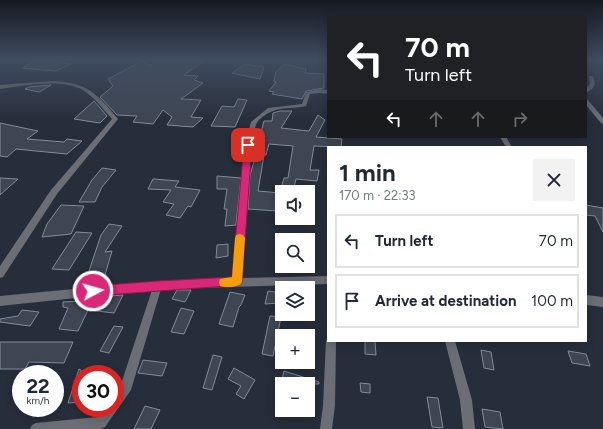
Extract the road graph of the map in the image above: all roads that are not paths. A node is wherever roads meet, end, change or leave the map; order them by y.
1 (592, 80) edge
2 (0, 87) edge
3 (587, 90) edge
4 (327, 92) edge
5 (587, 102) edge
6 (603, 122) edge
7 (0, 274) edge
8 (327, 280) edge
9 (237, 282) junction
10 (158, 286) junction
11 (587, 300) edge
12 (0, 301) edge
13 (603, 302) edge
14 (331, 342) edge
15 (450, 342) edge
16 (124, 391) edge
17 (105, 417) edge
18 (36, 429) edge
19 (326, 429) edge
20 (469, 429) edge

1 - 3 street
2 - 7 street
4 - 9 street
5 - 6 street
8 - 9 street
9 - 10 street
10 - 12 street
10 - 16 street
11 - 13 street
14 - 19 street
15 - 20 street
17 - 18 street

